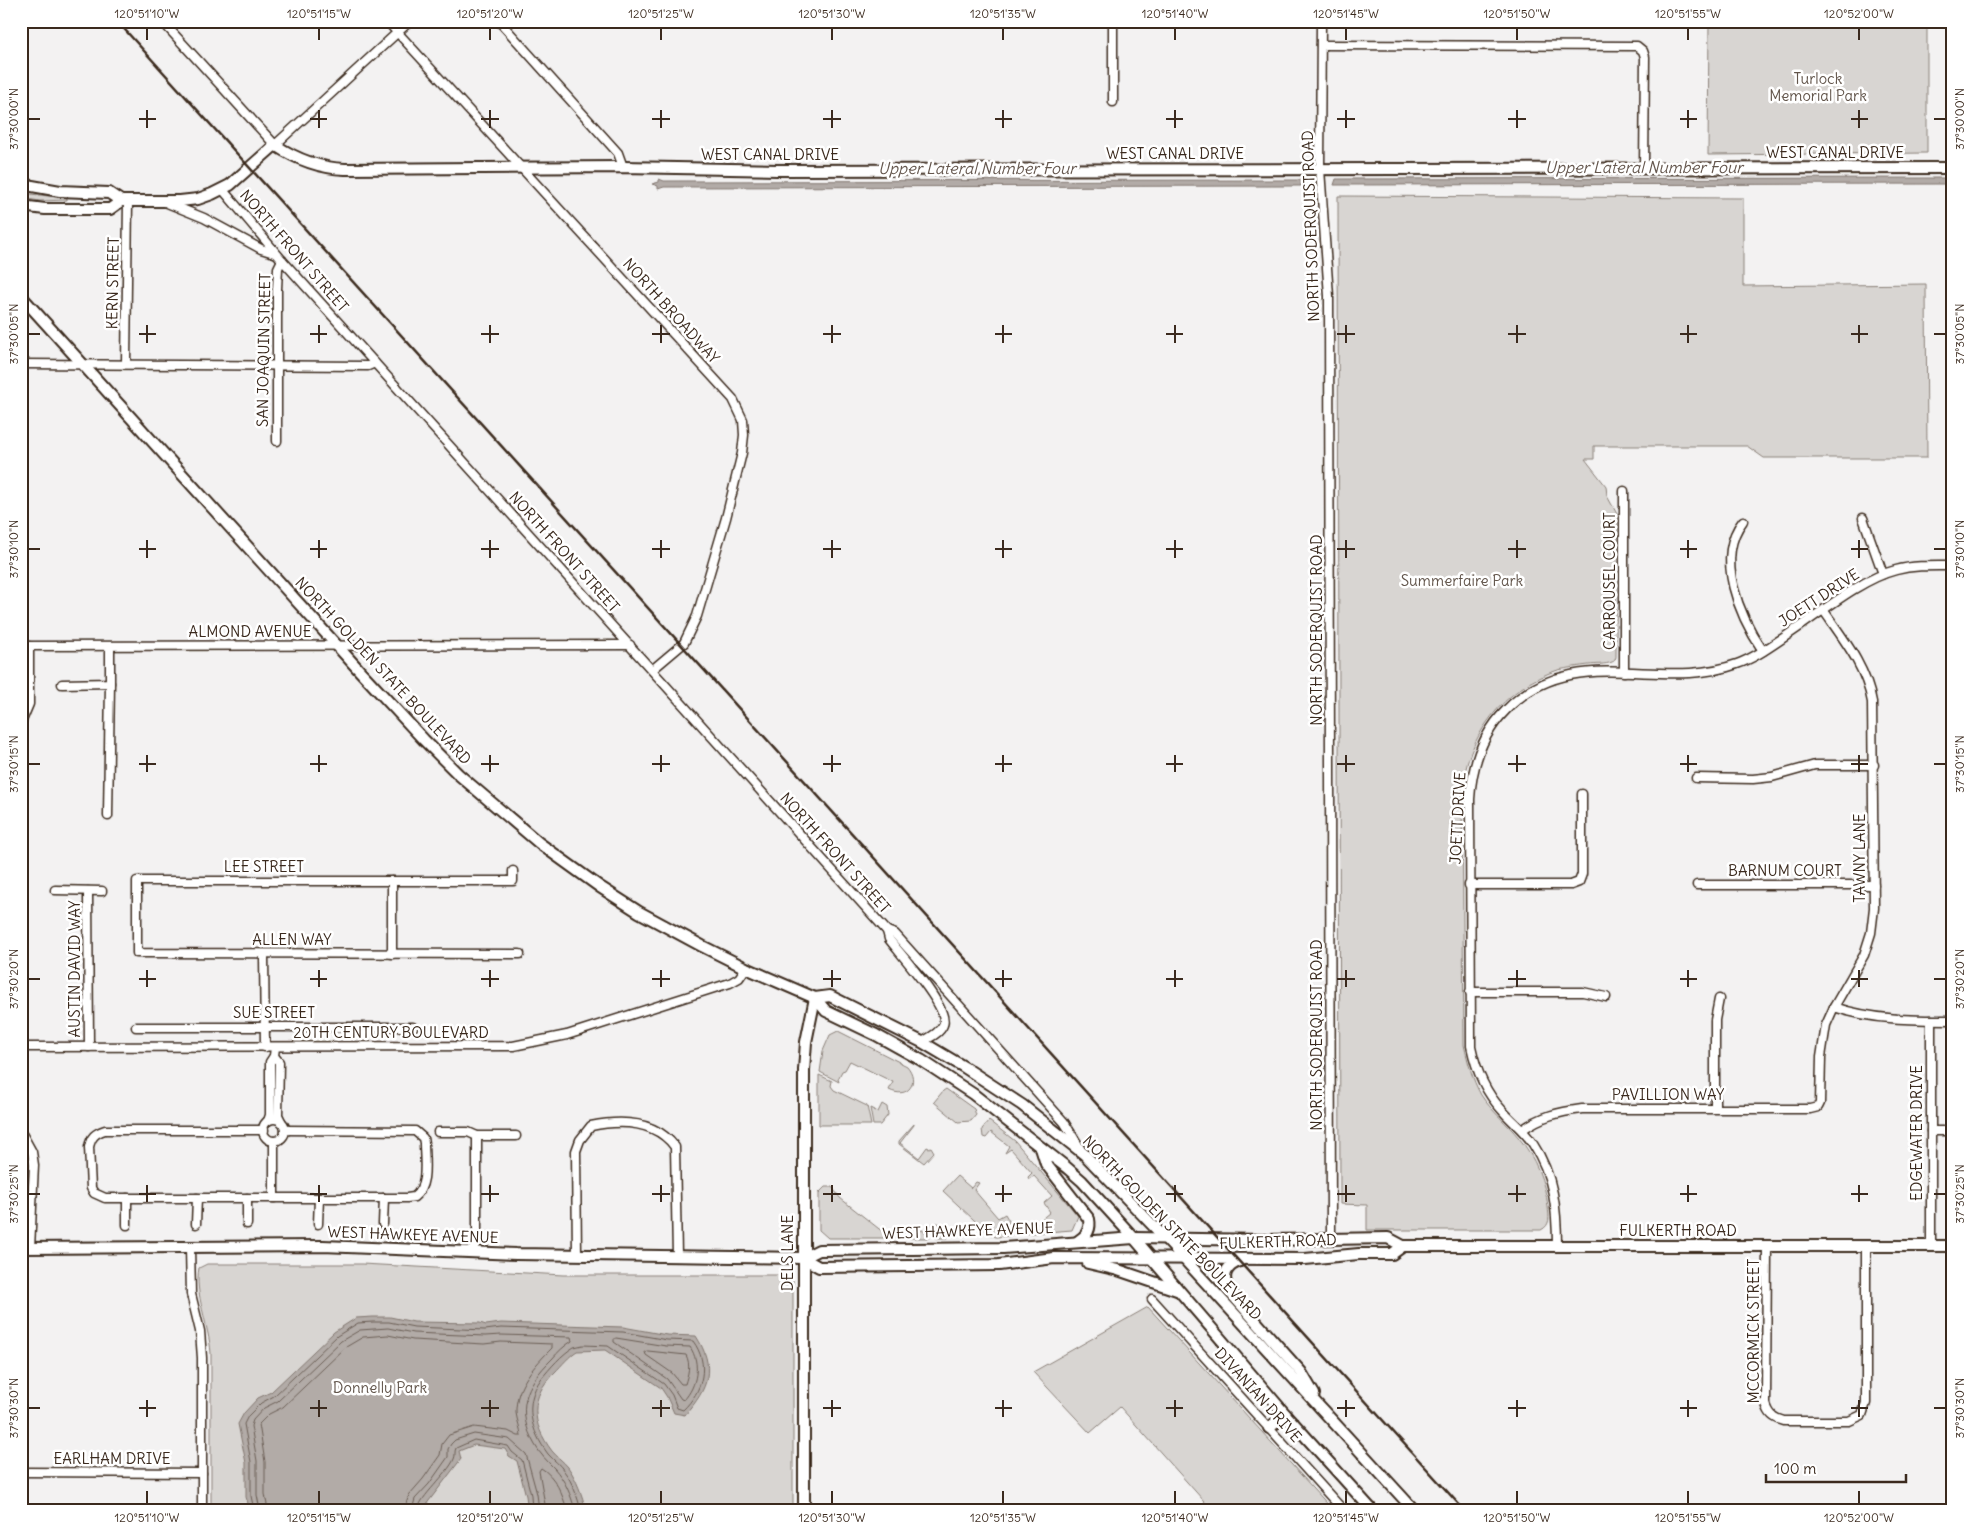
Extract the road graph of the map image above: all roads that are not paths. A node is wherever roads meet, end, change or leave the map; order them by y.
1 (162, 21) edge
2 (387, 21) edge
3 (410, 21) edge
4 (499, 21) edge
5 (1113, 21) edge
6 (1320, 21) edge
7 (397, 32) junction
8 (1321, 45) junction
9 (1113, 102) dead end
10 (275, 145) junction
11 (623, 167) junction
12 (521, 168) junction
13 (1953, 168) edge
14 (1320, 169) junction
15 (1644, 169) junction
16 (21, 184) edge
17 (223, 190) junction
18 (124, 201) junction
19 (163, 201) junction
20 (21, 206) edge
21 (279, 257) junction
22 (21, 296) edge
23 (21, 364) edge
24 (82, 364) junction
25 (126, 364) junction
26 (375, 364) junction
27 (277, 365) junction
28 (277, 441) dead end
29 (1624, 491) dead end
30 (1863, 518) dead end
31 (1743, 521) dead end
32 (1953, 566) edge
33 (1883, 574) junction
34 (1824, 611) junction
35 (336, 645) junction
36 (630, 645) junction
37 (25, 646) edge
38 (110, 647) junction
39 (1762, 651) junction
40 (652, 670) junction
41 (1624, 672) junction
42 (110, 683) junction
43 (62, 684) dead end
44 (21, 723) edge
45 (1874, 764) junction
46 (1696, 778) dead end
47 (1582, 794) dead end
48 (108, 816) dead end
49 (512, 870) dead end
50 (137, 881) joint
51 (392, 881) junction
52 (1469, 885) junction
53 (1697, 885) dead end
54 (1874, 885) junction
55 (55, 890) dead end
56 (88, 891) junction
57 (102, 891) dead end
58 (887, 931) junction
59 (264, 954) junction
60 (392, 954) junction
61 (520, 954) dead end
62 (746, 968) junction
63 (1470, 992) junction
64 (1606, 997) dead end
65 (815, 998) junction
66 (1719, 999) dead end
67 (1834, 1007) junction
68 (1931, 1020) junction
69 (1953, 1020) edge
70 (413, 1026) dead end
71 (136, 1027) dead end
72 (264, 1027) junction
73 (922, 1042) junction
74 (21, 1047) edge
75 (89, 1047) junction
76 (265, 1047) junction
77 (275, 1047) junction
78 (274, 1056) junction
79 (1818, 1107) joint
80 (1715, 1108) junction
81 (268, 1121) junction
82 (281, 1121) junction
83 (264, 1130) junction
84 (285, 1130) junction
85 (1522, 1130) junction
86 (1931, 1131) junction
87 (1953, 1131) edge
88 (21, 1132) edge
89 (438, 1132) dead end
90 (477, 1136) junction
91 (516, 1136) dead end
92 (274, 1141) junction
93 (1040, 1148) junction
94 (1084, 1154) junction
95 (127, 1198) junction
96 (197, 1198) junction
97 (247, 1198) junction
98 (274, 1198) junction
99 (318, 1198) junction
100 (384, 1198) junction
101 (127, 1224) dead end
102 (196, 1224) dead end
103 (247, 1224) dead end
104 (318, 1224) dead end
105 (384, 1224) dead end
106 (1134, 1238) junction
107 (1165, 1238) junction
108 (1331, 1239) junction
109 (1077, 1241) junction
110 (1403, 1246) junction
111 (1557, 1246) junction
112 (1767, 1246) junction
113 (1866, 1246) junction
114 (1931, 1246) junction
115 (1953, 1246) edge
116 (190, 1247) junction
117 (26, 1248) edge
118 (473, 1252) junction
119 (577, 1255) junction
120 (677, 1256) junction
121 (803, 1258) junction
122 (1054, 1258) junction
123 (1150, 1258) junction
124 (1184, 1259) junction
125 (1250, 1260) junction
126 (1178, 1290) junction
127 (1152, 1298) dead end
128 (1325, 1412) junction
129 (1286, 1415) junction
130 (1269, 1428) junction
131 (21, 1472) edge
132 (202, 1473) junction
133 (202, 1510) edge
134 (804, 1510) edge
135 (1343, 1510) edge
136 (1372, 1510) edge
137 (1414, 1510) edge

1 - 10 street
2 - 7 street, NORTH BROADWAY
3 - 7 street
4 - 11 street
5 - 9 street
6 - 8 street, NORTH SODERQUIST ROAD
7 - 10 street
7 - 12 street, NORTH BROADWAY
8 - 14 street, NORTH SODERQUIST ROAD
8 - 15 street
10 - 12 street, WEST CANAL DRIVE
10 - 17 street
11 - 12 street, WEST CANAL DRIVE
11 - 14 street, WEST CANAL DRIVE
12 - 40 street, NORTH BROADWAY
13 - 15 street, WEST CANAL DRIVE
14 - 15 street, WEST CANAL DRIVE
14 - 108 street, NORTH SODERQUIST ROAD
16 - 18 street
17 - 19 street
17 - 21 street, NORTH FRONT STREET
18 - 19 street
18 - 20 street
18 - 25 street, KERN STREET
19 - 21 street
21 - 26 street, NORTH FRONT STREET
21 - 27 street, SAN JOAQUIN STREET
22 - 24 street, NORTH GOLDEN STATE BOULEVARD
23 - 24 street
24 - 25 street
24 - 35 street, NORTH GOLDEN STATE BOULEVARD
25 - 27 street
26 - 27 street
26 - 36 street, NORTH FRONT STREET
27 - 28 street, SAN JOAQUIN STREET
29 - 41 street, CARROUSEL COURT
30 - 33 street
31 - 39 street
32 - 33 street, JOETT DRIVE
33 - 34 street, JOETT DRIVE
34 - 39 street, JOETT DRIVE
34 - 45 street, TAWNY LANE
35 - 36 street, ALMOND AVENUE
35 - 38 street, ALMOND AVENUE
35 - 62 street, NORTH GOLDEN STATE BOULEVARD
36 - 40 street, NORTH FRONT STREET
37 - 38 street, ALMOND AVENUE
37 - 44 street
38 - 42 street
39 - 41 street, JOETT DRIVE
40 - 58 street, NORTH FRONT STREET
41 - 52 street, JOETT DRIVE
42 - 43 street
42 - 48 street
45 - 46 street
45 - 54 street, TAWNY LANE
47 - 52 street
49 - 51 street, LEE STREET
50 - 51 street, LEE STREET
50 - 59 street, ALLEN WAY
51 - 60 street
52 - 63 street, JOETT DRIVE
53 - 54 street, BARNUM COURT
54 - 67 street, TAWNY LANE
55 - 56 street
56 - 57 street
56 - 75 street, AUSTIN DAVID WAY
58 - 73 street, NORTH FRONT STREET
58 - 94 street, NORTH FRONT STREET
59 - 60 street, ALLEN WAY
59 - 72 street
60 - 61 street, ALLEN WAY
62 - 65 street, NORTH GOLDEN STATE BOULEVARD
62 - 77 street, 20TH CENTURY BOULEVARD
63 - 64 street
63 - 85 street, JOETT DRIVE
65 - 73 street, NORTH GOLDEN STATE BOULEVARD
65 - 93 street, NORTH GOLDEN STATE BOULEVARD
65 - 121 street, DELS LANE
66 - 80 street
67 - 68 street
67 - 79 street, TAWNY LANE
68 - 69 street
68 - 86 street, EDGEWATER DRIVE
70 - 72 street, SUE STREET
71 - 72 street, SUE STREET
72 - 76 street
73 - 94 street, NORTH GOLDEN STATE BOULEVARD
74 - 75 street, 20TH CENTURY BOULEVARD
75 - 76 street, 20TH CENTURY BOULEVARD
76 - 77 street, 20TH CENTURY BOULEVARD
77 - 78 street
78 - 81 street
78 - 82 street
79 - 80 street, PAVILLION WAY
80 - 85 street, PAVILLION WAY
81 - 82 street
81 - 83 street
82 - 84 street
83 - 92 street
83 - 95 street
84 - 92 street
84 - 100 street
85 - 111 street, JOETT DRIVE
86 - 87 street
86 - 114 street, EDGEWATER DRIVE
88 - 117 street
89 - 90 street
90 - 91 street
90 - 118 street
92 - 98 street
93 - 106 street, NORTH GOLDEN STATE BOULEVARD
93 - 109 street
94 - 107 street, NORTH GOLDEN STATE BOULEVARD
95 - 96 street
95 - 101 street
96 - 97 street
96 - 102 street
97 - 98 street
97 - 103 street
98 - 99 street
99 - 100 street
99 - 104 street
100 - 105 street
106 - 107 street, WEST HAWKEYE AVENUE
106 - 109 street, WEST HAWKEYE AVENUE
106 - 123 street, NORTH GOLDEN STATE BOULEVARD
107 - 108 street, FULKERTH ROAD
107 - 124 street, NORTH GOLDEN STATE BOULEVARD
108 - 110 street, FULKERTH ROAD
109 - 121 street, WEST HAWKEYE AVENUE
110 - 111 street, FULKERTH ROAD
110 - 125 street, FULKERTH ROAD
111 - 112 street, FULKERTH ROAD
112 - 113 street, FULKERTH ROAD
112 - 113 street, MCCORMICK STREET
113 - 114 street, FULKERTH ROAD
114 - 115 street, FULKERTH ROAD
116 - 117 street, WEST HAWKEYE AVENUE
116 - 118 street, WEST HAWKEYE AVENUE
116 - 132 street
118 - 119 street, WEST HAWKEYE AVENUE
119 - 120 street, WEST HAWKEYE AVENUE
119 - 120 street
120 - 121 street, WEST HAWKEYE AVENUE
121 - 122 street, WEST HAWKEYE AVENUE
121 - 134 street, DELS LANE
122 - 123 street, WEST HAWKEYE AVENUE
122 - 126 street
123 - 124 street, FULKERTH ROAD
123 - 126 street, NORTH GOLDEN STATE BOULEVARD
124 - 125 street, FULKERTH ROAD
124 - 128 street, NORTH GOLDEN STATE BOULEVARD
125 - 128 street
126 - 129 street, NORTH GOLDEN STATE BOULEVARD
127 - 130 street, DIVANIAN DRIVE
128 - 137 street, NORTH GOLDEN STATE BOULEVARD
129 - 130 street
129 - 136 street, NORTH GOLDEN STATE BOULEVARD
130 - 135 street, DIVANIAN DRIVE
131 - 132 street, EARLHAM DRIVE
132 - 133 street

